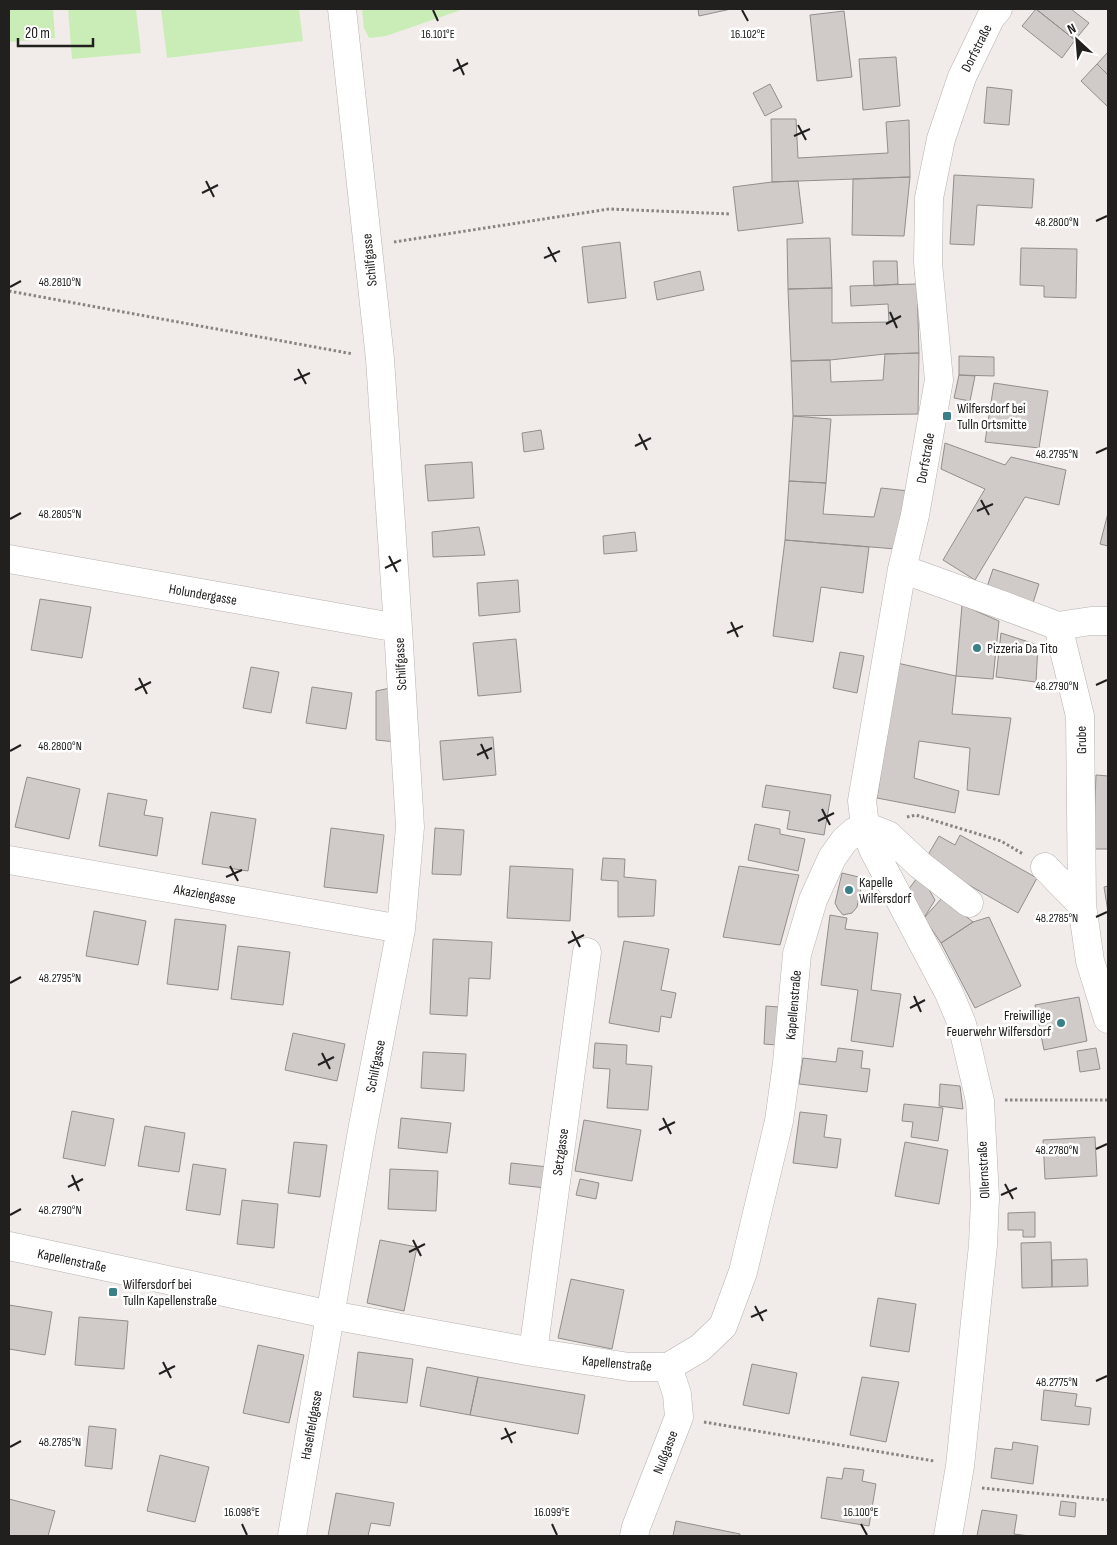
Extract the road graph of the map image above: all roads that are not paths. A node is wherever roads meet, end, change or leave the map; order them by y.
1 (342, 9) edge
2 (998, 9) edge
3 (9, 560) edge
4 (902, 569) junction
5 (1108, 621) edge
6 (1058, 626) junction
7 (398, 628) junction
8 (865, 826) junction
9 (9, 860) edge
10 (1045, 867) road end
11 (969, 903) dead end
12 (1082, 904) junction
13 (401, 929) junction
14 (586, 952) dead end
15 (1108, 1019) edge
16 (9, 1246) edge
17 (330, 1315) junction
18 (533, 1352) junction
19 (668, 1367) junction
20 (292, 1536) edge
21 (634, 1536) edge
22 (948, 1536) edge

1 - 7 street, Schilfgasse
2 - 4 street, Dorfstraße
3 - 7 street, Holundergasse
4 - 6 street
4 - 8 street, Dorfstraße
5 - 6 street
6 - 12 street, Grube
7 - 13 street, Schilfgasse
8 - 11 street
8 - 19 street, Kapellenstraße
8 - 22 street, Ollernstraße
9 - 13 street, Akaziengasse
10 - 12 street
12 - 15 street, Grube
13 - 17 street, Schilfgasse
14 - 18 street, Setzgasse
16 - 17 street, Kapellenstraße
17 - 18 street, Kapellenstraße
17 - 20 street, Haselfeldgasse
18 - 19 street, Kapellenstraße
19 - 21 street, Nußgasse

